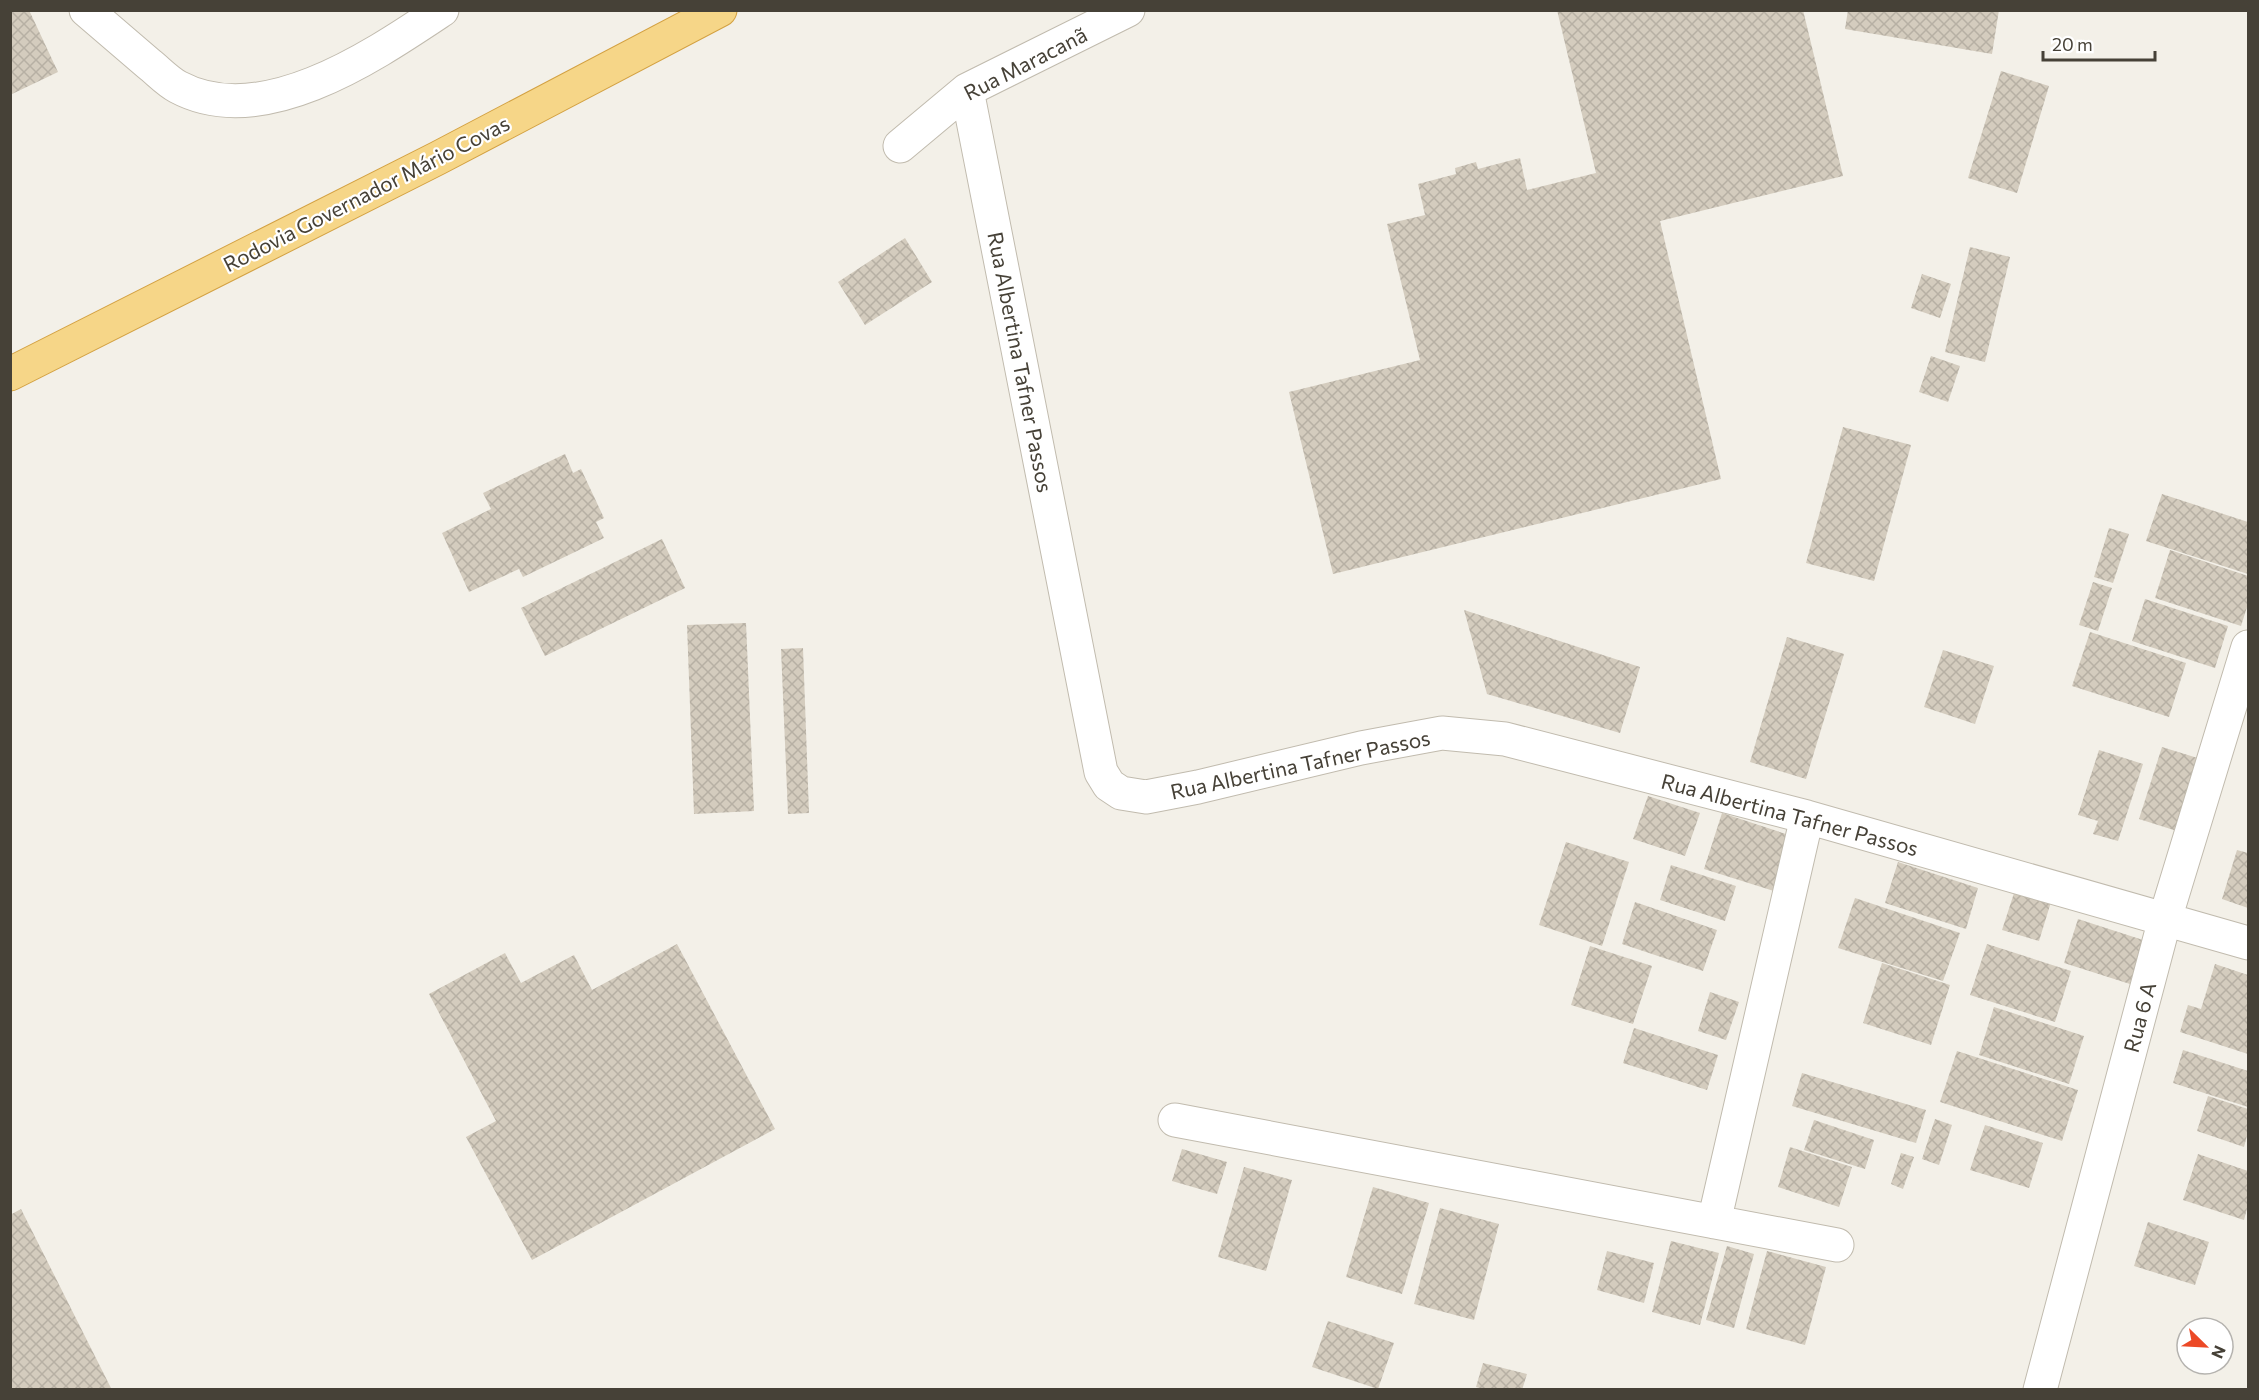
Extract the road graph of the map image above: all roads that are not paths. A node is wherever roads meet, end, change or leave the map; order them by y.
1 (86, 10) edge
2 (442, 10) edge
3 (720, 10) edge
4 (1128, 10) edge
5 (966, 90) junction
6 (900, 146) dead end
7 (10, 374) edge
8 (2248, 647) edge
9 (1807, 817) junction
10 (2165, 919) junction
11 (2248, 943) edge
12 (1175, 1120) dead end
13 (1714, 1222) junction
14 (1836, 1245) dead end
15 (2040, 1389) edge

1 - 2 street
3 - 7 highway, Rodovia Governador Mário Covas
4 - 5 street, Rua Maracanã
5 - 6 street, Rua Maracanã
5 - 9 street, Rua Albertina Tafner Passos
8 - 10 street, Rua 6 A
9 - 10 street, Rua Albertina Tafner Passos
9 - 13 street
10 - 11 street, Rua Albertina Tafner Passos
10 - 15 street, Rua 6 A
12 - 13 street
13 - 14 street

